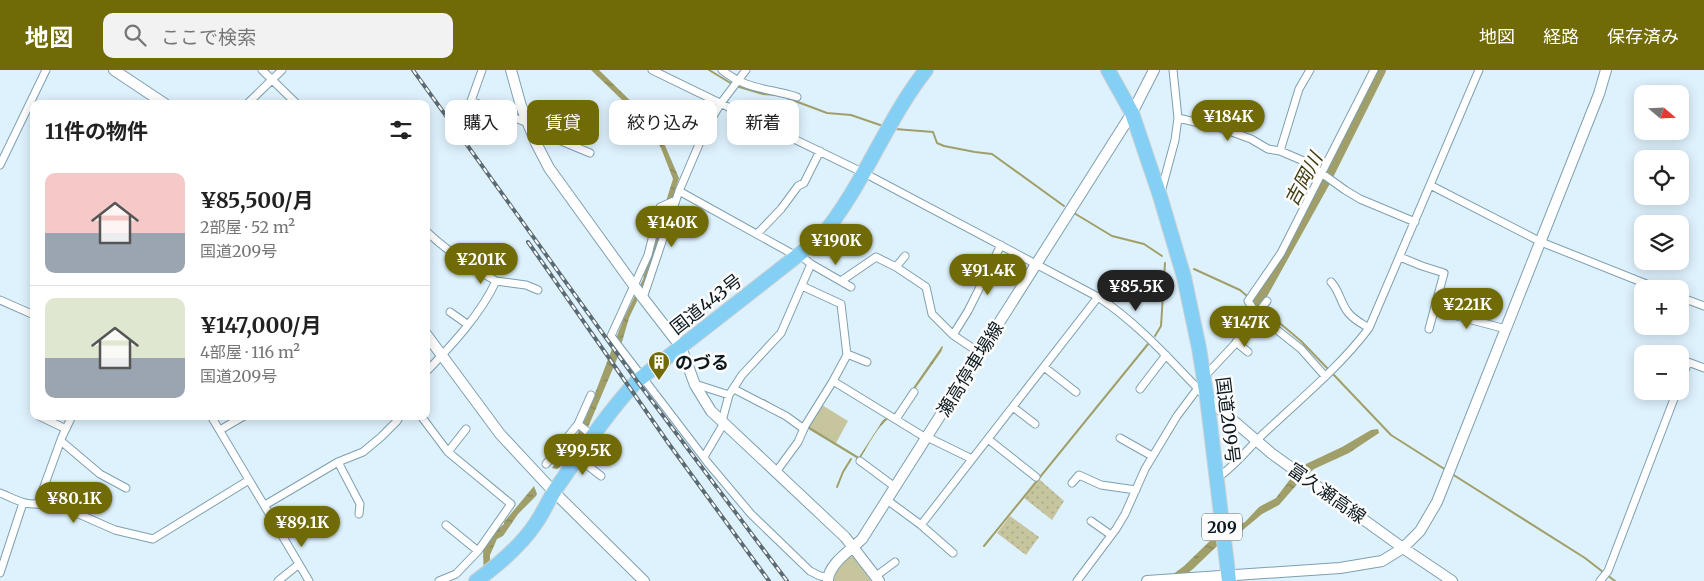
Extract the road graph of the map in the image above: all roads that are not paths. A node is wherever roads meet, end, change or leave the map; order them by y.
1 (46, 70) edge
2 (114, 70) edge
3 (262, 70) edge
4 (282, 70) edge
5 (482, 70) edge
6 (511, 70) edge
7 (652, 70) edge
8 (722, 70) edge
9 (746, 70) edge
10 (926, 70) edge
11 (1108, 70) edge
12 (1154, 70) edge
13 (1173, 70) edge
14 (1310, 70) edge
15 (1374, 70) edge
16 (1479, 70) edge
17 (1606, 70) edge
18 (272, 80) junction
19 (738, 81) junction
20 (797, 97) dead end
21 (32, 100) edge
22 (159, 100) edge
23 (251, 100) edge
24 (292, 100) edge
25 (30, 103) edge
26 (721, 103) junction
27 (1132, 113) junction
28 (1178, 118) junction
29 (527, 122) edge
30 (527, 125) edge
31 (538, 145) edge
32 (572, 145) edge
33 (820, 151) junction
34 (1280, 151) junction
35 (590, 153) dead end
36 (0, 166) edge
37 (863, 172) junction
38 (1322, 174) junction
39 (1430, 185) junction
40 (679, 191) junction
41 (1160, 196) junction
42 (676, 200) junction
43 (1415, 222) junction
44 (758, 233) junction
45 (430, 234) edge
46 (1541, 242) junction
47 (1001, 245) junction
48 (799, 256) junction
49 (906, 256) dead end
50 (1400, 257) junction
51 (811, 264) junction
52 (1036, 264) junction
53 (896, 267) junction
54 (1636, 280) edge
55 (496, 281) junction
56 (841, 282) junction
57 (1331, 282) dead end
58 (634, 285) junction
59 (802, 286) junction
60 (851, 287) dead end
61 (538, 290) dead end
62 (1098, 297) junction
63 (643, 298) junction
64 (0, 300) edge
65 (1689, 300) edge
66 (1267, 302) dead end
67 (1704, 306) edge
68 (1434, 310) junction
69 (450, 312) dead end
70 (1256, 313) junction
71 (30, 314) edge
72 (467, 324) junction
73 (1370, 328) junction
74 (1506, 329) junction
75 (1429, 330) dead end
76 (953, 335) junction
77 (430, 339) edge
78 (1236, 342) junction
79 (681, 347) junction
80 (1248, 352) dead end
81 (980, 353) junction
82 (443, 354) junction
83 (847, 354) junction
84 (1166, 355) junction
85 (867, 362) dead end
86 (1689, 362) edge
87 (1044, 367) junction
88 (430, 368) edge
89 (1704, 368) edge
90 (642, 376) junction
91 (1325, 376) junction
92 (833, 381) junction
93 (695, 384) junction
94 (1203, 388) junction
95 (1140, 389) dead end
96 (732, 392) junction
97 (914, 392) dead end
98 (1076, 392) dead end
99 (591, 395) dead end
100 (1674, 400) edge
101 (1013, 407) junction
102 (896, 419) junction
103 (47, 420) edge
104 (70, 420) edge
105 (214, 420) edge
106 (237, 420) edge
107 (398, 420) edge
108 (424, 420) edge
109 (723, 422) junction
110 (578, 424) junction
111 (1035, 424) dead end
112 (66, 429) junction
113 (466, 429) dead end
114 (804, 429) junction
115 (220, 430) junction
116 (594, 436) junction
117 (927, 437) junction
118 (1120, 438) dead end
119 (988, 439) junction
120 (61, 441) junction
121 (1256, 441) junction
122 (448, 452) junction
123 (1152, 456) junction
124 (704, 457) junction
125 (578, 458) junction
126 (972, 459) junction
127 (860, 461) dead end
128 (338, 462) junction
129 (546, 464) dead end
130 (776, 472) junction
131 (601, 476) dead end
132 (1036, 477) dead end
133 (1217, 478) junction
134 (249, 480) junction
135 (1072, 483) dead end
136 (126, 488) dead end
137 (895, 488) junction
138 (1136, 490) junction
139 (554, 492) junction
140 (0, 493) edge
141 (887, 500) junction
142 (23, 502) junction
143 (36, 504) junction
144 (265, 506) junction
145 (359, 514) dead end
146 (1091, 521) dead end
147 (446, 525) dead end
148 (921, 525) junction
149 (1111, 535) junction
150 (854, 547) junction
151 (1403, 548) junction
152 (478, 551) junction
153 (954, 553) dead end
154 (895, 562) dead end
155 (299, 564) junction
156 (0, 573) edge
157 (877, 578) edge
158 (1228, 578) edge
159 (828, 579) edge
160 (278, 581) edge
161 (309, 581) edge
162 (439, 581) edge
163 (476, 581) edge
164 (644, 581) edge
165 (1076, 581) edge
166 (1147, 581) edge
167 (1452, 581) edge
168 (1600, 581) edge

1 - 21 street
2 - 22 street
3 - 18 street
4 - 18 street
5 - 30 street
6 - 29 street
7 - 26 street
8 - 19 street
9 - 19 street
10 - 37 highway, 国道443号
11 - 27 highway, 国道209号 / 209
12 - 27 street, 瀬高停車場線
13 - 28 street
14 - 34 street
15 - 38 street
16 - 39 street
17 - 46 street
18 - 23 street
18 - 24 street
19 - 20 street
19 - 26 street
25 - 36 street
26 - 33 street
26 - 40 street
27 - 41 highway, 国道209号 / 209
27 - 52 street, 瀬高停車場線
28 - 34 street
28 - 41 street
31 - 58 street
32 - 35 street
33 - 37 street
33 - 44 street
34 - 38 street
37 - 47 street
37 - 48 highway, 国道443号
38 - 43 street
38 - 70 street
39 - 43 street
39 - 46 street
40 - 42 street
40 - 44 street
41 - 94 highway, 国道209号 / 209
42 - 58 street
42 - 63 street
43 - 50 street
44 - 48 street
45 - 55 street
46 - 54 street
46 - 74 street
47 - 52 street
47 - 76 street
48 - 51 street
48 - 79 highway, 国道443号
49 - 53 street
50 - 68 street
50 - 73 street
51 - 56 street
51 - 59 street
52 - 62 street
52 - 81 street, 瀬高停車場線
53 - 56 street
53 - 76 street
55 - 61 street
55 - 72 street
56 - 60 street
57 - 73 street
58 - 63 street
58 - 90 street
59 - 83 street
59 - 96 street
62 - 84 street
62 - 87 street
63 - 79 street
64 - 71 street
65 - 67 street
66 - 70 street
68 - 74 street
68 - 75 street
69 - 72 street
70 - 78 street
70 - 91 street
72 - 82 street
73 - 91 street
74 - 151 street
76 - 81 street
77 - 82 street
78 - 80 street
78 - 94 street
79 - 90 highway, 国道443号
79 - 93 street
81 - 117 street, 瀬高停車場線
82 - 88 street
82 - 139 street
83 - 85 street
83 - 92 street
84 - 94 street
84 - 95 street
86 - 89 street
87 - 98 street
87 - 101 street
90 - 116 highway, 国道443号
90 - 124 street
91 - 121 street
92 - 102 street
92 - 114 street
93 - 96 street
93 - 109 street
94 - 121 street, 富久瀬高線
94 - 123 street
94 - 133 highway, 国道209号 / 209
96 - 109 street
96 - 114 street
97 - 102 street
99 - 110 street
100 - 168 street
101 - 111 street
101 - 119 street
102 - 117 street
103 - 112 street
104 - 112 street
105 - 115 street
106 - 115 street
107 - 128 street
108 - 122 street
109 - 124 street
109 - 130 street
110 - 116 street
110 - 129 street
112 - 120 street
113 - 122 street
114 - 130 street
115 - 134 street
116 - 125 highway, 国道443号
117 - 126 street
117 - 137 street, 瀬高停車場線
118 - 123 street
119 - 126 street
119 - 132 street
120 - 136 street
120 - 143 street
121 - 133 street
121 - 151 street, 富久瀬高線
122 - 152 street
123 - 138 street
124 - 159 street
125 - 131 street
125 - 139 highway, 国道443号
126 - 148 street
127 - 137 street
128 - 144 street
128 - 145 street
130 - 150 street
133 - 158 highway, 国道209号 / 209
134 - 143 street
134 - 144 street
135 - 138 street
137 - 141 street, 瀬高停車場線
138 - 149 street
139 - 163 highway, 国道443号
139 - 164 street
140 - 142 street
141 - 148 street
141 - 150 street, 瀬高停車場線
142 - 143 street
142 - 156 street
144 - 155 street
146 - 149 street
147 - 152 street
148 - 153 street
149 - 165 street
150 - 157 street
150 - 159 street, 瀬高停車場線
151 - 158 street
151 - 167 street, 富久瀬高線
152 - 162 street
154 - 157 street
155 - 160 street
155 - 161 street
158 - 166 street

